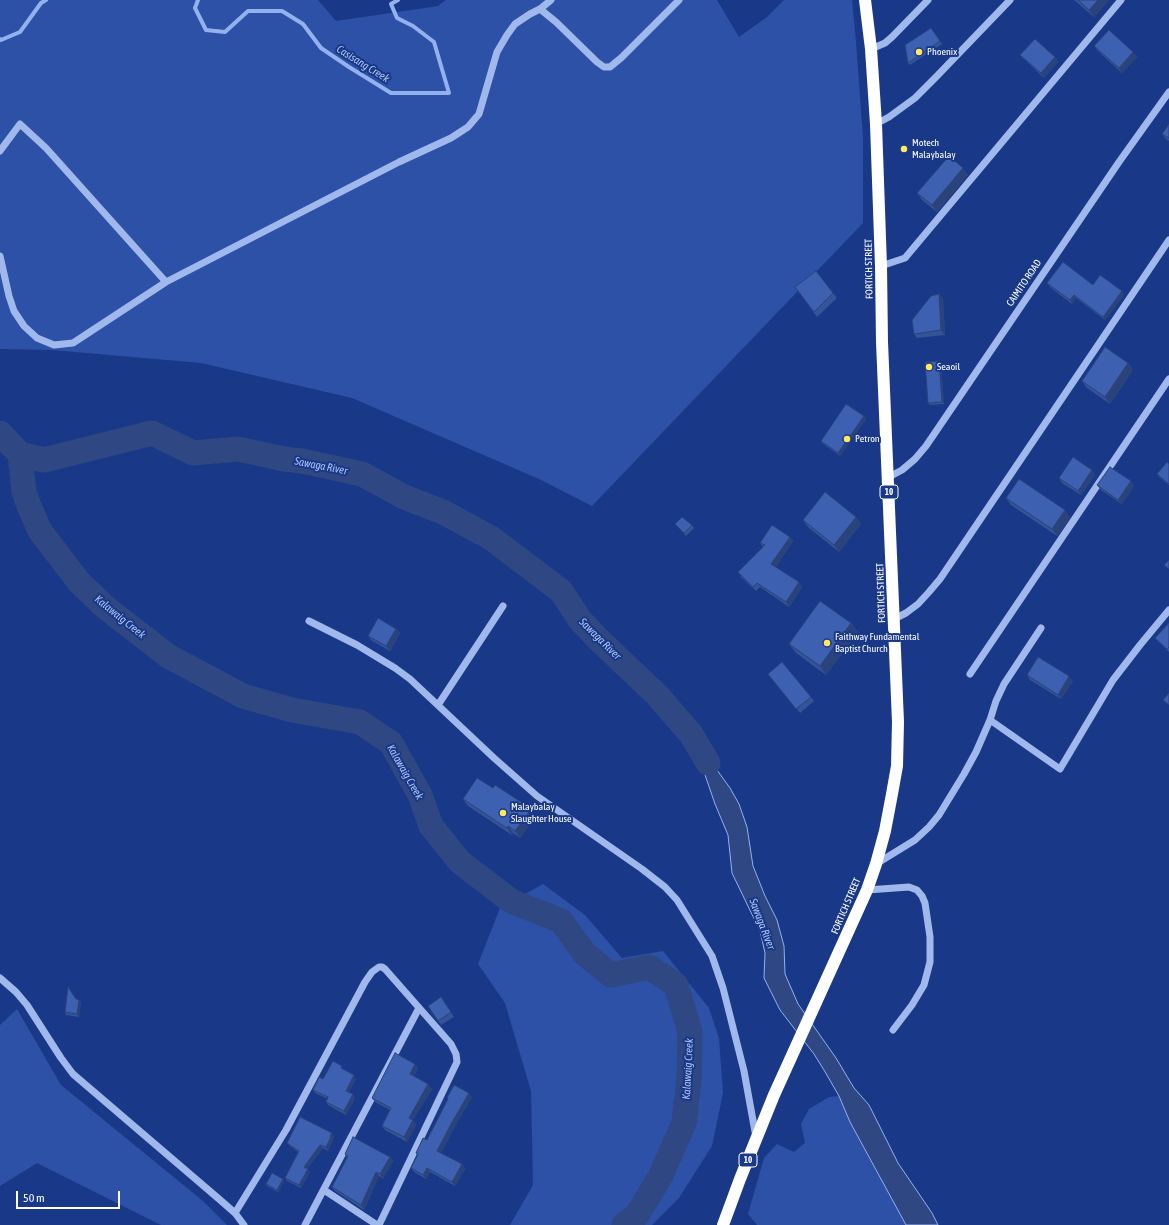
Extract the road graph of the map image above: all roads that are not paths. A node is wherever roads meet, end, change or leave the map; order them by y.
1 (551, 0) edge
2 (679, 0) edge
3 (865, 0) edge
4 (928, 0) edge
5 (1010, 0) edge
6 (1121, 0) edge
7 (540, 9) junction
8 (871, 49) junction
9 (1169, 92) edge
10 (876, 124) junction
11 (0, 151) edge
12 (1169, 240) edge
13 (0, 256) edge
14 (882, 266) junction
15 (166, 282) junction
16 (1169, 379) edge
17 (889, 478) junction
18 (503, 606) dead end
19 (1169, 610) edge
20 (894, 619) junction
21 (308, 621) dead end
22 (1041, 628) dead end
23 (970, 674) dead end
24 (438, 705) junction
25 (990, 720) junction
26 (876, 864) junction
27 (867, 890) junction
28 (0, 978) edge
29 (419, 1008) junction
30 (893, 1030) dead end
31 (756, 1140) junction
32 (324, 1190) junction
33 (235, 1213) junction
34 (244, 1225) edge
35 (305, 1225) edge
36 (378, 1225) edge
37 (723, 1225) edge

1 - 7 street
2 - 7 street
3 - 8 highway, FORTICH STREET / 10
4 - 8 street
5 - 10 street
6 - 14 street
7 - 15 street
8 - 10 highway, FORTICH STREET / 10
9 - 17 street, CAIMITO ROAD
10 - 14 highway, FORTICH STREET / 10
11 - 15 street
12 - 20 street
13 - 15 street
14 - 17 highway, FORTICH STREET / 10
16 - 23 street
17 - 20 highway, FORTICH STREET / 10
18 - 24 street
19 - 25 street
20 - 26 highway, FORTICH STREET / 10
21 - 24 street
22 - 25 street
24 - 31 street
25 - 26 street
26 - 27 highway, FORTICH STREET / 10
27 - 30 street
27 - 31 highway, FORTICH STREET / 10
28 - 33 street
29 - 32 street
29 - 33 street
29 - 36 street
31 - 37 highway, FORTICH STREET / 10
32 - 35 street
32 - 36 street
33 - 34 street

